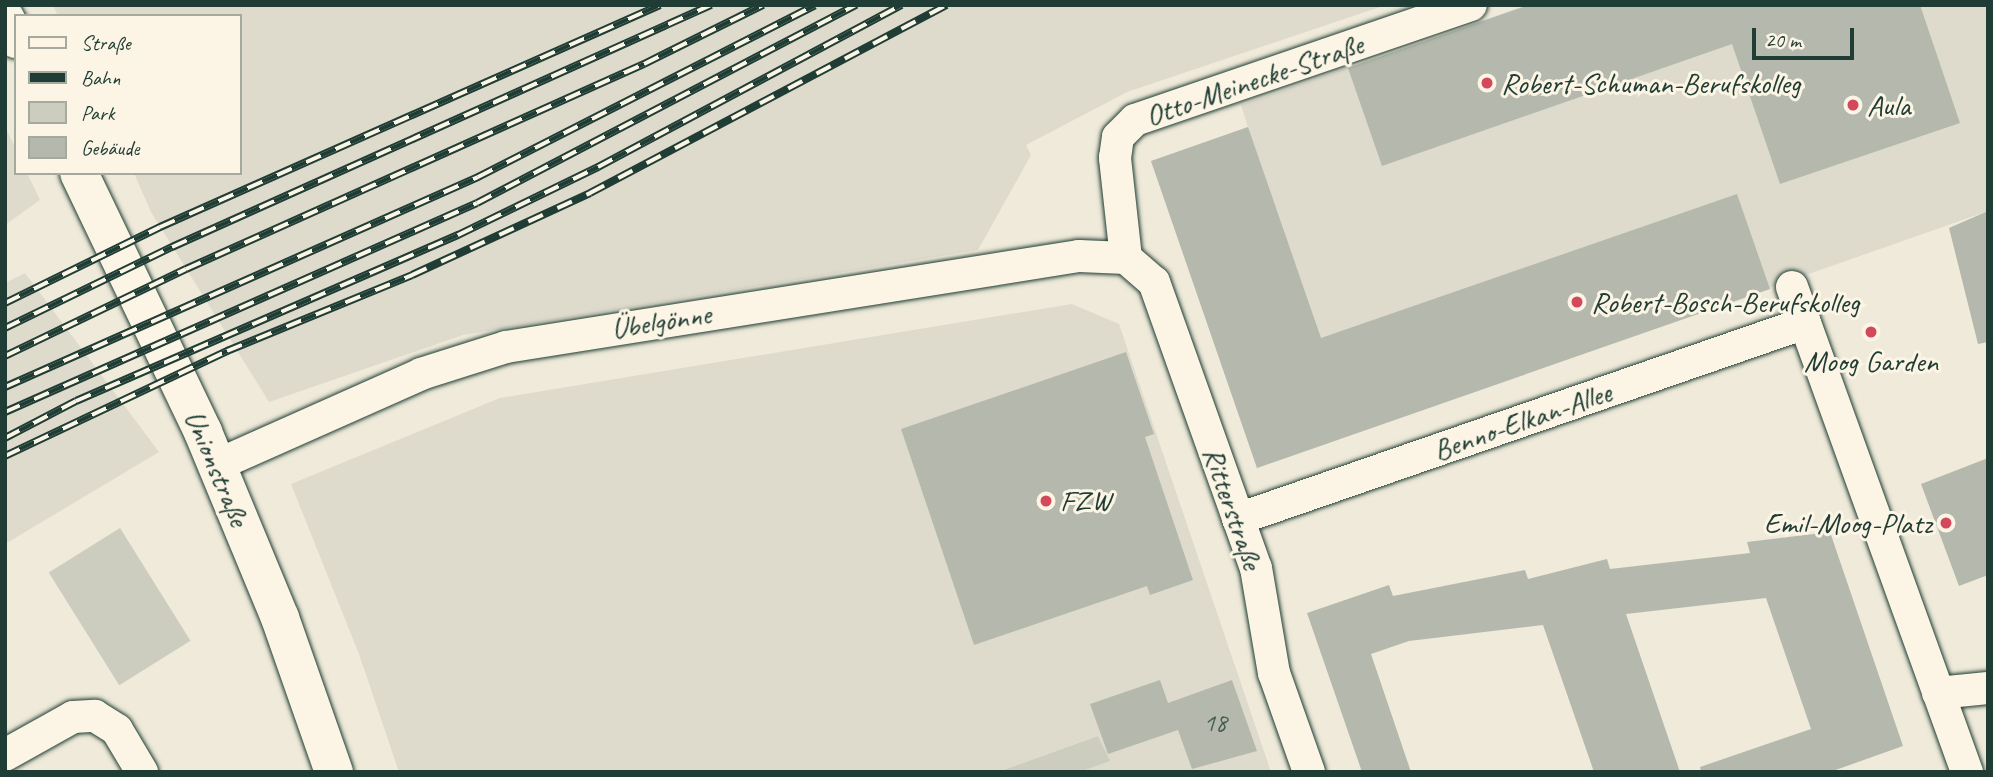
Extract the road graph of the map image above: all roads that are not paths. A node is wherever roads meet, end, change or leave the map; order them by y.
1 (1471, 5) edge
2 (5, 18) edge
3 (14, 35) edge
4 (80, 175) edge
5 (1126, 258) junction
6 (1792, 287) dead end
7 (1805, 323) junction
8 (217, 465) junction
9 (1238, 519) junction
10 (1988, 688) edge
11 (1938, 693) junction
12 (5, 755) edge
13 (142, 772) edge
14 (334, 772) edge
15 (1309, 772) edge
16 (1967, 772) edge

1 - 5 street, Otto-Meinecke-Straße
2 - 3 main road
4 - 8 main road, Unionstraße
5 - 8 street, Übelgönne
5 - 9 street, Ritterstraße
6 - 7 street
7 - 9 street, Benno-Elkan-Allee
7 - 11 street
8 - 14 main road, Unionstraße
9 - 15 street, Ritterstraße
10 - 11 street
11 - 16 street
12 - 13 street

